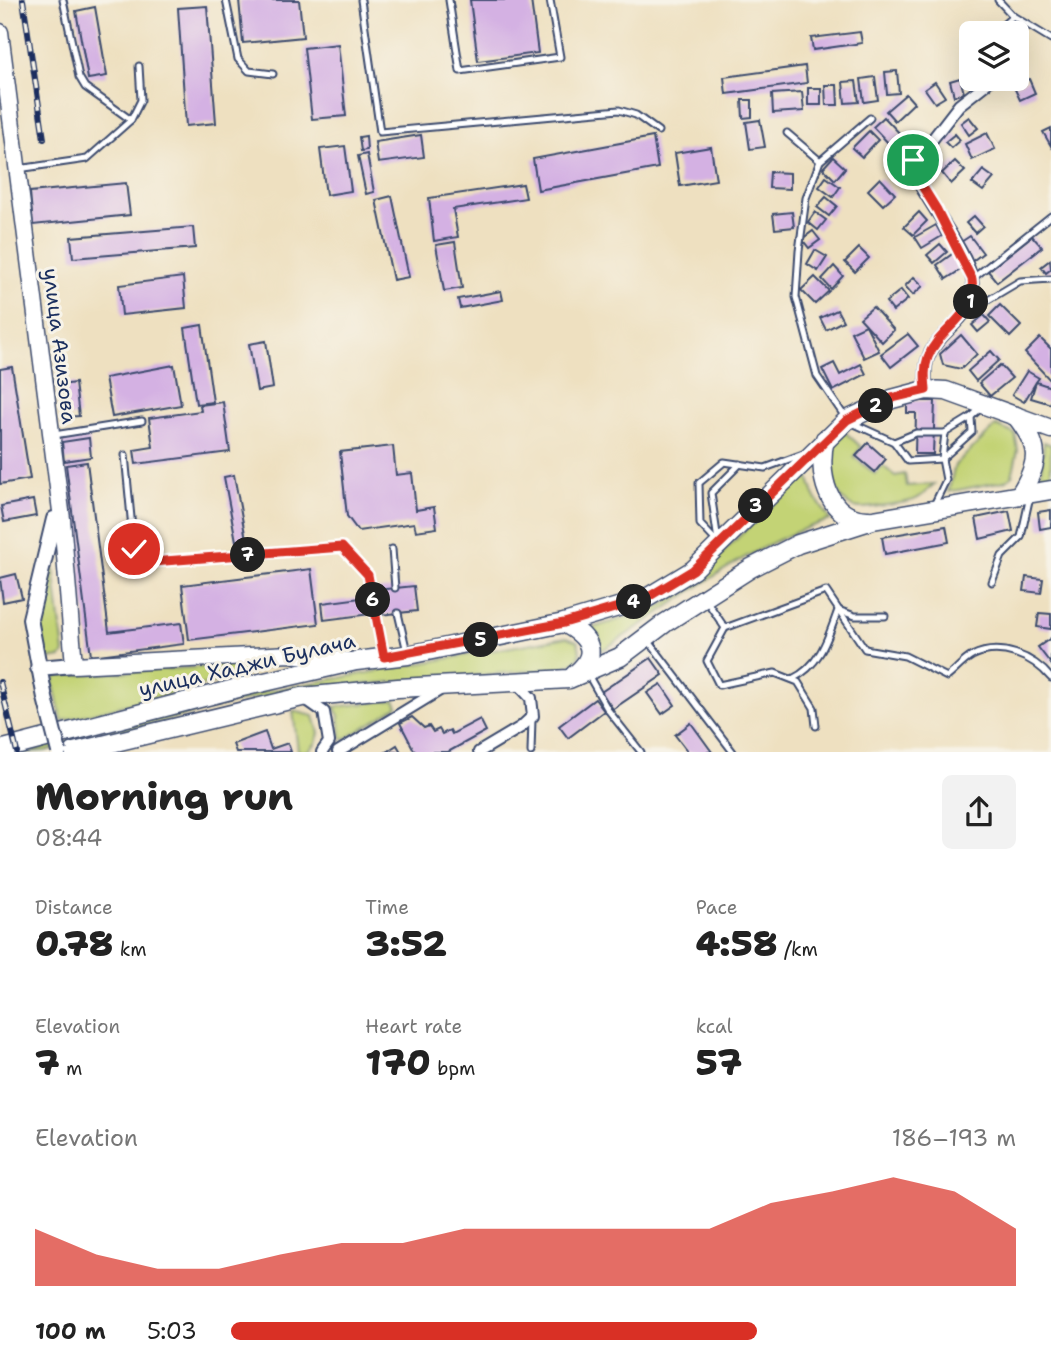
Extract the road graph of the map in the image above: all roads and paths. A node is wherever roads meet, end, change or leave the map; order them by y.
1 (63, 0) edge
2 (226, 0) edge
3 (361, 0) edge
4 (449, 0) edge
5 (550, 0) edge
6 (998, 0) edge
7 (1013, 16) junction
8 (1007, 21) edge
9 (0, 32) edge
10 (1051, 39) edge
11 (139, 66) dead end
12 (273, 74) dead end
13 (977, 91) edge
14 (0, 94) edge
15 (870, 118) dead end
16 (131, 120) junction
17 (659, 131) dead end
18 (787, 133) dead end
19 (820, 161) junction
20 (13, 169) junction
21 (1051, 216) edge
22 (972, 279) junction
23 (1051, 279) edge
24 (966, 314) junction
25 (926, 390) junction
26 (985, 404) junction
27 (1015, 415) junction
28 (971, 417) junction
29 (847, 420) junction
30 (142, 421) dead end
31 (1051, 429) edge
32 (945, 433) junction
33 (47, 436) junction
34 (894, 442) junction
35 (819, 445) junction
36 (125, 455) dead end
37 (942, 459) junction
38 (740, 464) junction
39 (1051, 490) edge
40 (1025, 493) junction
41 (932, 510) junction
42 (58, 519) junction
43 (873, 520) junction
44 (718, 544) junction
45 (392, 549) dead end
46 (992, 582) dead end
47 (395, 589) dead end
48 (705, 598) junction
49 (838, 610) junction
50 (398, 613) dead end
51 (885, 616) dead end
52 (564, 623) junction
53 (725, 628) junction
54 (646, 638) junction
55 (290, 654) junction
56 (408, 655) junction
57 (384, 657) junction
58 (356, 662) junction
59 (74, 665) junction
60 (38, 668) junction
61 (587, 673) junction
62 (296, 675) junction
63 (1051, 678) edge
64 (569, 680) junction
65 (792, 680) junction
66 (516, 682) junction
67 (448, 685) junction
68 (302, 697) junction
69 (533, 716) junction
70 (816, 726) dead end
71 (0, 751) edge
72 (59, 751) edge
73 (74, 751) edge
74 (322, 751) edge
75 (338, 751) edge
76 (479, 751) edge
77 (531, 751) edge
78 (640, 751) edge
79 (733, 751) edge

1 - 16 lane
2 - 12 lane
3 - 17 lane
4 - 5 lane
6 - 7 lane
7 - 8 lane
7 - 10 lane
9 - 20 main road, улица Азизова
11 - 16 lane
13 - 22 street
14 - 20 main road, улица Азизова
15 - 19 lane
16 - 20 lane
18 - 19 lane
19 - 29 lane
20 - 33 main road, улица Азизова
21 - 22 lane
22 - 24 street
23 - 24 lane
24 - 25 street
25 - 26 main road, улица Хаджи Булача
25 - 29 main road, улица Хаджи Булача
26 - 27 main road, улица Хаджи Булача
26 - 28 lane
27 - 31 main road, улица Хаджи Булача
27 - 40 main road
28 - 32 lane
28 - 37 lane
29 - 34 lane
29 - 35 main road, улица Хаджи Булача
30 - 33 lane
32 - 34 lane
32 - 37 lane
33 - 42 main road, улица Азизова
34 - 37 lane
35 - 38 lane
35 - 43 main road
35 - 44 main road, улица Хаджи Булача
36 - 57 lane
37 - 41 lane
38 - 44 lane
38 - 44 lane
39 - 40 main road, улица Хаджи Булача
40 - 41 main road, улица Хаджи Булача
40 - 46 lane
41 - 43 main road, улица Хаджи Булача
42 - 59 main road, улица Азизова
42 - 60 street, улица Азизова
43 - 48 main road, улица Хаджи Булача
44 - 52 main road, улица Хаджи Булача
45 - 47 lane
48 - 53 lane
48 - 54 main road, улица Хаджи Булача
49 - 51 lane
49 - 53 lane
49 - 63 lane
49 - 65 lane
50 - 56 lane
52 - 56 main road, улица Хаджи Булача
52 - 64 main road
53 - 65 lane
54 - 61 main road, улица Хаджи Булача
54 - 79 lane
55 - 58 main road
55 - 59 main road
55 - 62 main road
56 - 57 main road, улица Хаджи Булача
57 - 58 main road, улица Хаджи Булача
58 - 62 main road, улица Хаджи Булача
59 - 60 street
60 - 72 street, улица Азизова, bridge
61 - 64 main road, улица Хаджи Булача
61 - 78 lane
62 - 71 main road, улица Хаджи Булача
64 - 66 main road, улица Хаджи Булача
65 - 70 lane
66 - 67 main road, улица Хаджи Булача
66 - 69 street
67 - 68 main road, улица Хаджи Булача
67 - 75 street
68 - 73 main road, улица Хаджи Булача
68 - 74 street
69 - 76 street
69 - 77 lane

